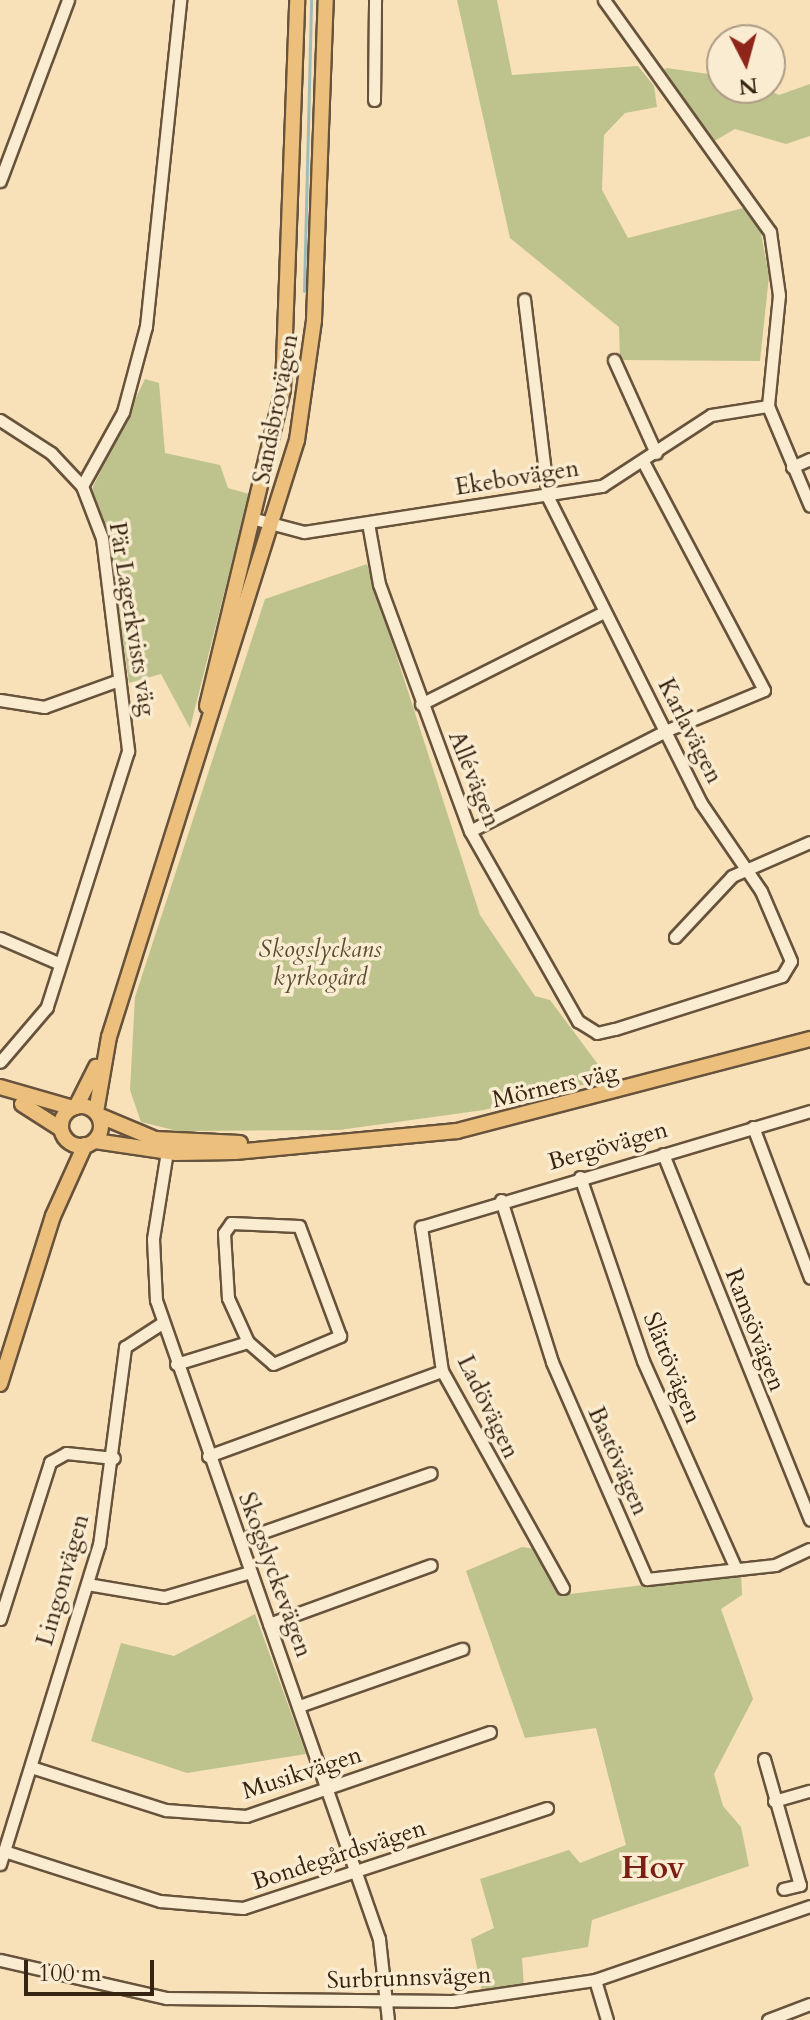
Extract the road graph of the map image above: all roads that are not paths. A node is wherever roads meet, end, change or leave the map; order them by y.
1 (68, 0) edge
2 (180, 0) edge
3 (297, 0) edge
4 (326, 0) edge
5 (375, 0) edge
6 (604, 0) edge
7 (374, 100) dead end
8 (0, 181) edge
9 (524, 299) dead end
10 (614, 360) dead end
11 (768, 406) junction
12 (0, 420) edge
13 (656, 453) junction
14 (810, 459) edge
15 (643, 461) junction
16 (792, 467) junction
17 (82, 486) junction
18 (548, 497) junction
19 (810, 506) edge
20 (255, 519) junction
21 (368, 523) junction
22 (273, 524) junction
23 (604, 612) junction
24 (119, 680) junction
25 (0, 700) edge
26 (421, 704) junction
27 (665, 731) junction
28 (181, 811) junction
29 (470, 831) junction
30 (810, 842) edge
31 (749, 868) junction
32 (675, 937) dead end
33 (0, 938) edge
34 (58, 963) junction
35 (588, 1030) joint
36 (109, 1037) junction
37 (810, 1039) edge
38 (0, 1062) edge
39 (0, 1088) edge
40 (74, 1107) junction
41 (810, 1111) edge
42 (97, 1114) junction
43 (753, 1127) junction
44 (63, 1134) junction
45 (90, 1143) junction
46 (168, 1147) junction
47 (663, 1154) junction
48 (580, 1177) junction
49 (501, 1200) junction
50 (53, 1216) junction
51 (421, 1227) joint
52 (810, 1278) edge
53 (162, 1323) junction
54 (248, 1342) junction
55 (176, 1364) junction
56 (442, 1371) junction
57 (0, 1384) edge
58 (208, 1456) junction
59 (114, 1458) junction
60 (431, 1473) dead end
61 (810, 1520) edge
62 (240, 1540) junction
63 (810, 1549) edge
64 (431, 1565) dead end
65 (736, 1569) junction
66 (250, 1572) junction
67 (87, 1584) junction
68 (563, 1588) dead end
69 (0, 1619) edge
70 (269, 1624) junction
71 (462, 1649) dead end
72 (299, 1706) junction
73 (490, 1732) dead end
74 (764, 1759) dead end
75 (31, 1767) junction
76 (328, 1790) junction
77 (810, 1791) edge
78 (774, 1801) junction
79 (547, 1808) dead end
80 (4, 1851) junction
81 (0, 1864) edge
82 (357, 1874) junction
83 (783, 1889) dead end
84 (810, 1906) edge
85 (0, 1960) edge
86 (595, 1980) junction
87 (387, 2002) junction
88 (810, 2004) edge
89 (388, 2020) edge
90 (607, 2020) edge
91 (768, 2020) edge

1 - 8 street
2 - 17 street
3 - 20 main road, Sandsbrovägen
4 - 22 main road, Sandsbrovägen
5 - 7 street
6 - 11 street
9 - 18 street, Karlavägen
10 - 13 street
11 - 13 street, Ekebovägen
11 - 16 street
12 - 17 street
13 - 15 street, Ekebovägen
14 - 16 street
15 - 18 street, Ekebovägen
15 - 27 street
16 - 19 street
17 - 24 street, Pär Lagerkvists väg
18 - 21 street, Ekebovägen
18 - 23 street, Karlavägen
20 - 22 street, Ekebovägen
20 - 28 main road, Sandsbrovägen
21 - 22 street, Ekebovägen
21 - 26 street, Allévägen
22 - 28 main road, Sandsbrovägen
23 - 26 street
23 - 27 street, Karlavägen
24 - 25 street
24 - 34 street, Pär Lagerkvists väg
26 - 29 street, Allévägen
27 - 29 street
27 - 31 street, Karlavägen
28 - 36 main road, Sandsbrovägen
29 - 35 street, Allévägen
30 - 31 street
31 - 32 street
31 - 35 street, Karlavägen
33 - 34 street
34 - 38 street, Pär Lagerkvists väg
36 - 40 main road, Sandsbrovägen
36 - 42 main road, Sandsbrovägen
37 - 46 main road, Mörners väg
39 - 40 main road, Mörners väg
39 - 44 main road, Mörners väg
40 - 42 main road, Mörners väg
40 - 44 main road, Sandsbrovägen
41 - 43 street, Bergövägen
42 - 45 main road, Sandsbrovägen
42 - 46 main road, Mörners väg
43 - 47 street, Bergövägen
43 - 52 street
44 - 45 main road, Mörners väg
44 - 50 main road
45 - 46 main road, Mörners väg
45 - 50 main road
46 - 53 street, Skogslyckevägen
47 - 48 street, Bergövägen
47 - 61 street, Ramsövägen
48 - 49 street, Bergövägen
48 - 65 street, Slättövägen
49 - 51 street, Bergövägen
49 - 65 street, Bastövägen
50 - 57 main road
51 - 56 street, Ladövägen
53 - 55 street, Skogslyckevägen
53 - 59 street, Lingonvägen
54 - 54 street
54 - 55 street
55 - 58 street, Skogslyckevägen
56 - 58 street
56 - 68 street, Ladövägen
58 - 62 street, Skogslyckevägen
59 - 67 street, Lingonvägen
59 - 69 street
60 - 62 street
62 - 66 street, Skogslyckevägen
63 - 65 street, Bastövägen
64 - 70 street
66 - 67 street
66 - 70 street, Skogslyckevägen
67 - 75 street, Lingonvägen
70 - 72 street, Skogslyckevägen
71 - 72 street
72 - 76 street, Skogslyckevägen
73 - 76 street, Musikvägen
74 - 78 street
75 - 76 street, Musikvägen
75 - 80 street, Lingonvägen
76 - 82 street, Skogslyckevägen
77 - 78 street
78 - 83 street
79 - 82 street, Bondegårdsvägen
80 - 81 street, Lingonvägen
80 - 82 street, Bondegårdsvägen
82 - 87 street, Skogslyckevägen
84 - 86 street, Surbrunnsvägen
85 - 87 street, Surbrunnsvägen
86 - 87 street, Surbrunnsvägen
86 - 90 street
87 - 89 street, Skogslyckevägen
88 - 91 street

